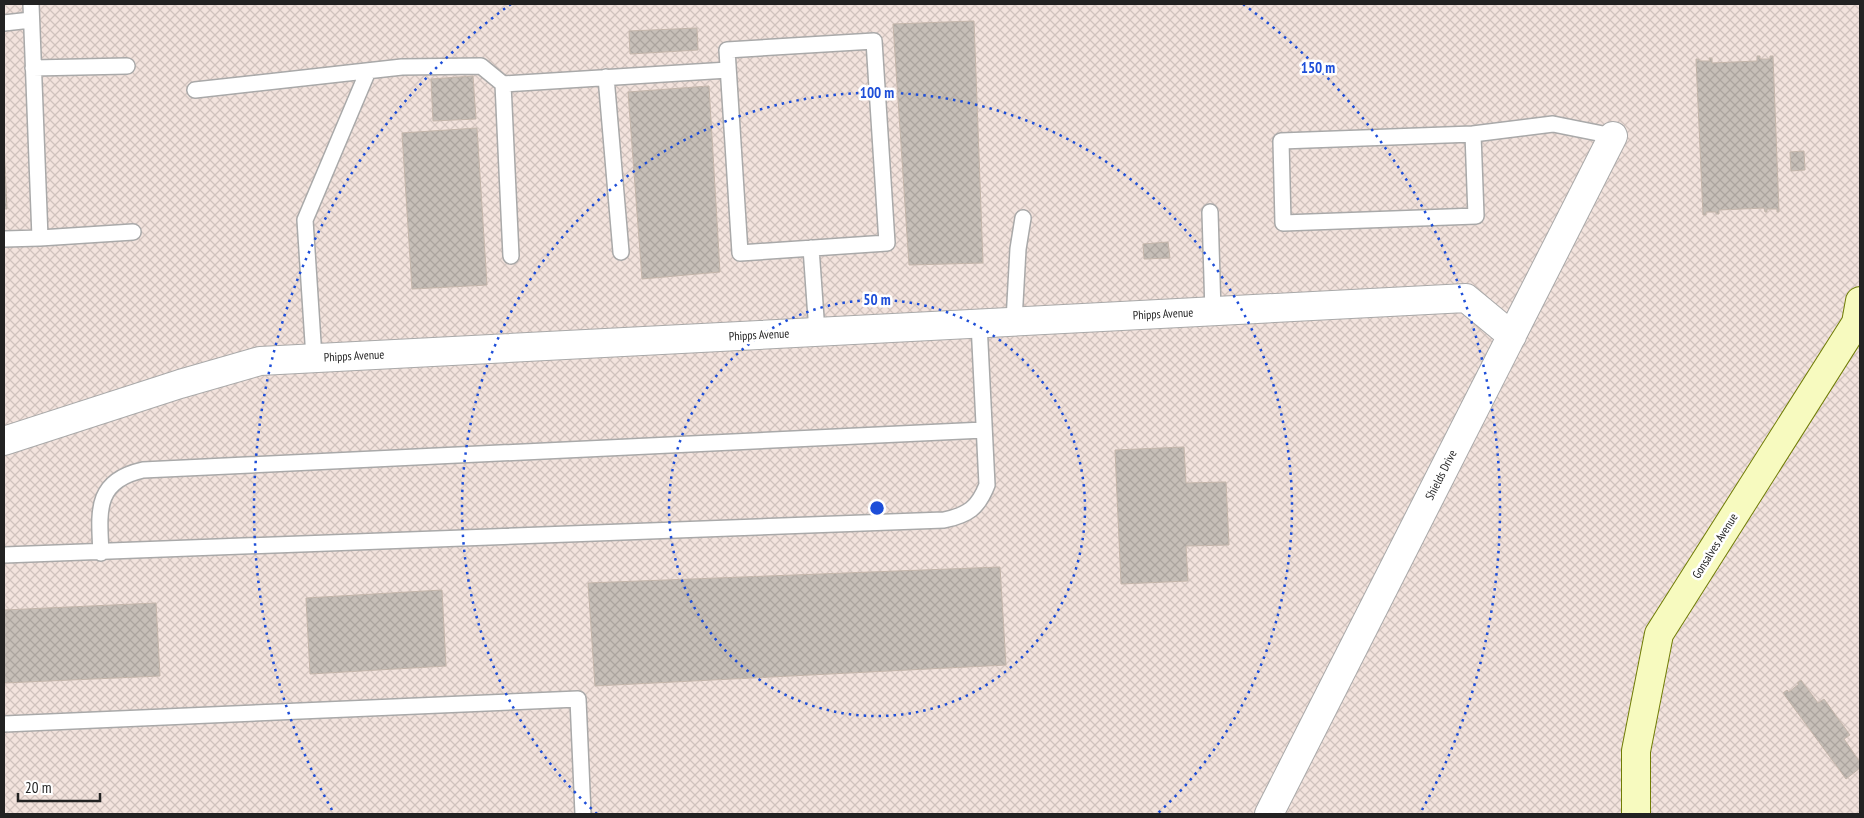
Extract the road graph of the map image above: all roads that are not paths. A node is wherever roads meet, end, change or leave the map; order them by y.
1 (31, 4) edge
2 (31, 20) junction
3 (4, 23) edge
4 (127, 66) dead end
5 (34, 68) junction
6 (728, 70) junction
7 (368, 71) junction
8 (606, 77) junction
9 (503, 84) junction
10 (195, 90) dead end
11 (1473, 134) junction
12 (1614, 136) joint
13 (1210, 212) dead end
14 (1023, 218) dead end
15 (134, 232) dead end
16 (40, 238) junction
17 (4, 239) edge
18 (811, 248) junction
19 (621, 252) dead end
20 (511, 256) dead end
21 (1860, 301) edge
22 (1213, 312) junction
23 (1014, 322) junction
24 (980, 323) junction
25 (817, 332) junction
26 (1512, 336) junction
27 (314, 358) junction
28 (984, 430) junction
29 (4, 441) edge
30 (101, 552) junction
31 (4, 555) edge
32 (4, 724) edge
33 (583, 814) edge
34 (1269, 814) edge
35 (1636, 814) edge

1 - 2 lane
2 - 3 lane
2 - 5 lane
4 - 5 lane
5 - 16 lane
6 - 8 lane
6 - 18 lane
6 - 18 lane
7 - 9 lane
7 - 10 lane
7 - 27 lane
8 - 9 lane
8 - 19 lane
9 - 20 lane
11 - 11 lane
11 - 12 lane
12 - 26 street, Shields Drive
13 - 22 lane
14 - 23 lane
15 - 16 lane
16 - 17 lane
18 - 25 lane
21 - 35 street, Gonsalves Avenue
22 - 23 street, Phipps Avenue
22 - 26 street, Phipps Avenue
23 - 24 street, Phipps Avenue
24 - 25 street, Phipps Avenue
24 - 28 lane
25 - 27 street, Phipps Avenue
26 - 34 street, Shields Drive
27 - 29 street, Phipps Avenue
28 - 30 lane
28 - 30 lane
30 - 31 lane
32 - 33 lane

